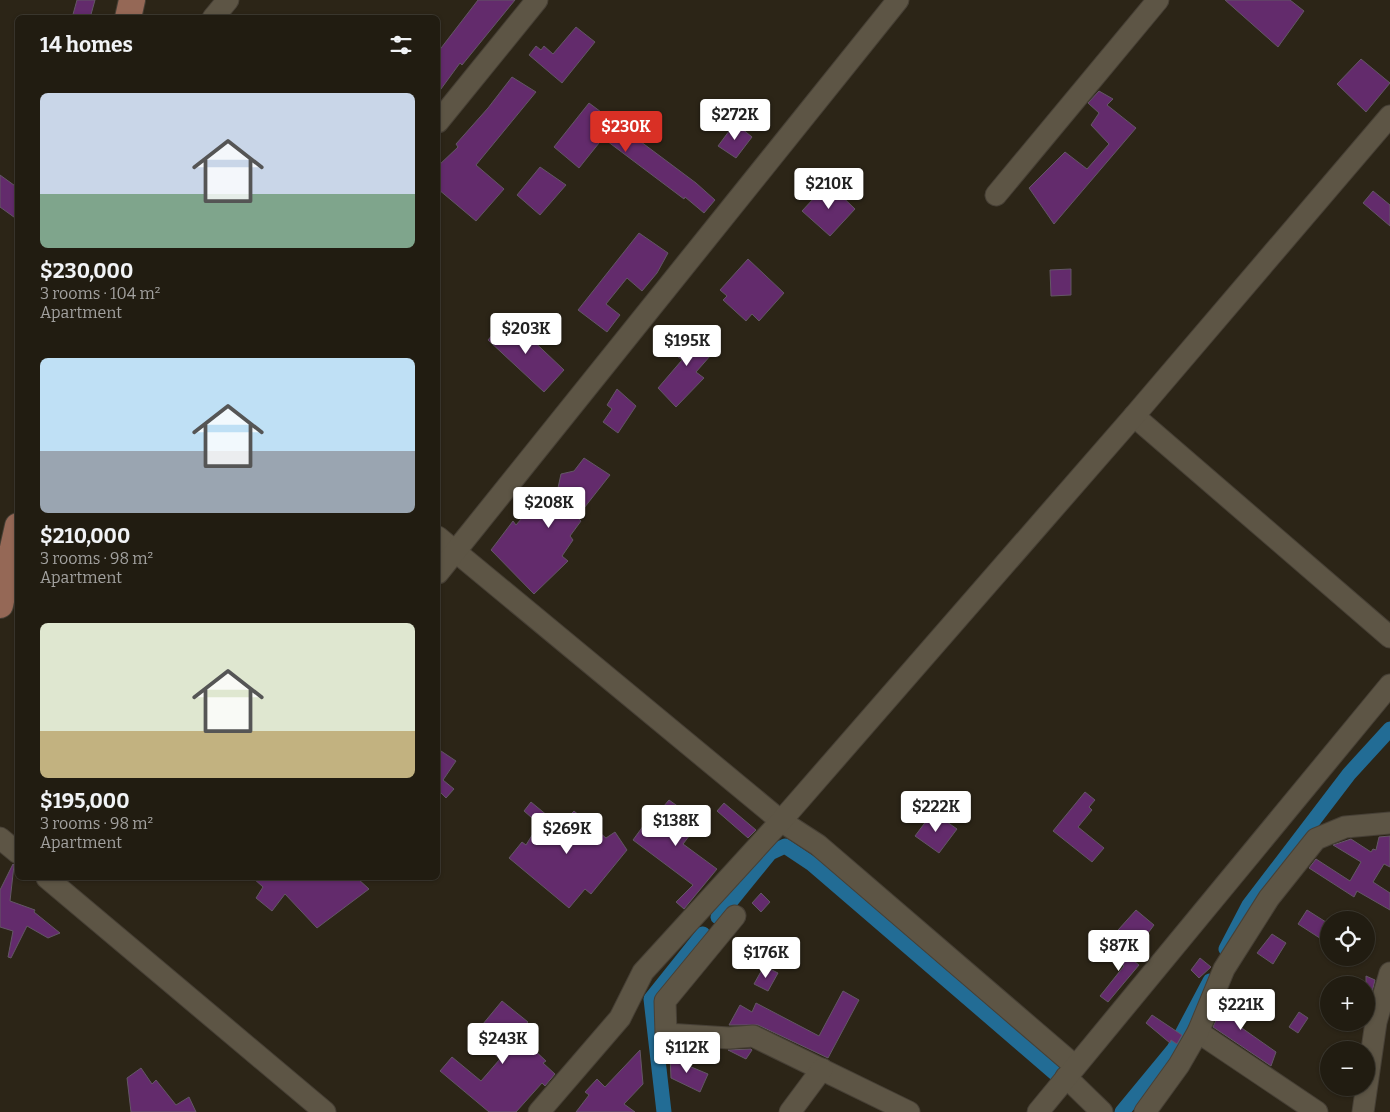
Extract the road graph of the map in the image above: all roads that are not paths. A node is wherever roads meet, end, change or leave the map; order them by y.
1 (132, 0) edge
2 (228, 0) edge
3 (537, 0) edge
4 (898, 0) edge
5 (1158, 0) edge
6 (129, 15) edge
7 (216, 15) edge
8 (1390, 116) edge
9 (440, 120) edge
10 (996, 195) dead end
11 (1134, 416) junction
12 (15, 539) edge
13 (440, 539) edge
14 (454, 551) junction
15 (440, 570) edge
16 (0, 605) edge
17 (1390, 637) edge
18 (1390, 685) edge
19 (781, 821) junction
20 (1390, 823) edge
21 (0, 838) edge
22 (15, 850) edge
23 (49, 880) edge
24 (697, 913) junction
25 (735, 916) dead end
26 (720, 934) junction
27 (1390, 973) edge
28 (1198, 1032) junction
29 (822, 1069) junction
30 (1070, 1072) junction
31 (325, 1112) edge
32 (539, 1112) edge
33 (790, 1112) edge
34 (909, 1112) edge
35 (1038, 1112) edge
36 (1102, 1112) edge
37 (1145, 1112) edge
38 (1317, 1112) edge
39 (1363, 1112) edge

1 - 6 main road
2 - 7 street
3 - 9 street
4 - 14 street
5 - 10 street
8 - 11 street
11 - 17 street
11 - 19 street
12 - 16 main road
13 - 14 street
14 - 15 street
14 - 19 street
18 - 30 street
19 - 24 street
19 - 30 street
20 - 28 street
21 - 22 street
23 - 31 street
24 - 26 street
24 - 32 street
25 - 26 street
26 - 29 street
27 - 39 street
28 - 37 street
28 - 38 street
29 - 33 street
29 - 34 street
30 - 35 street
30 - 36 street

